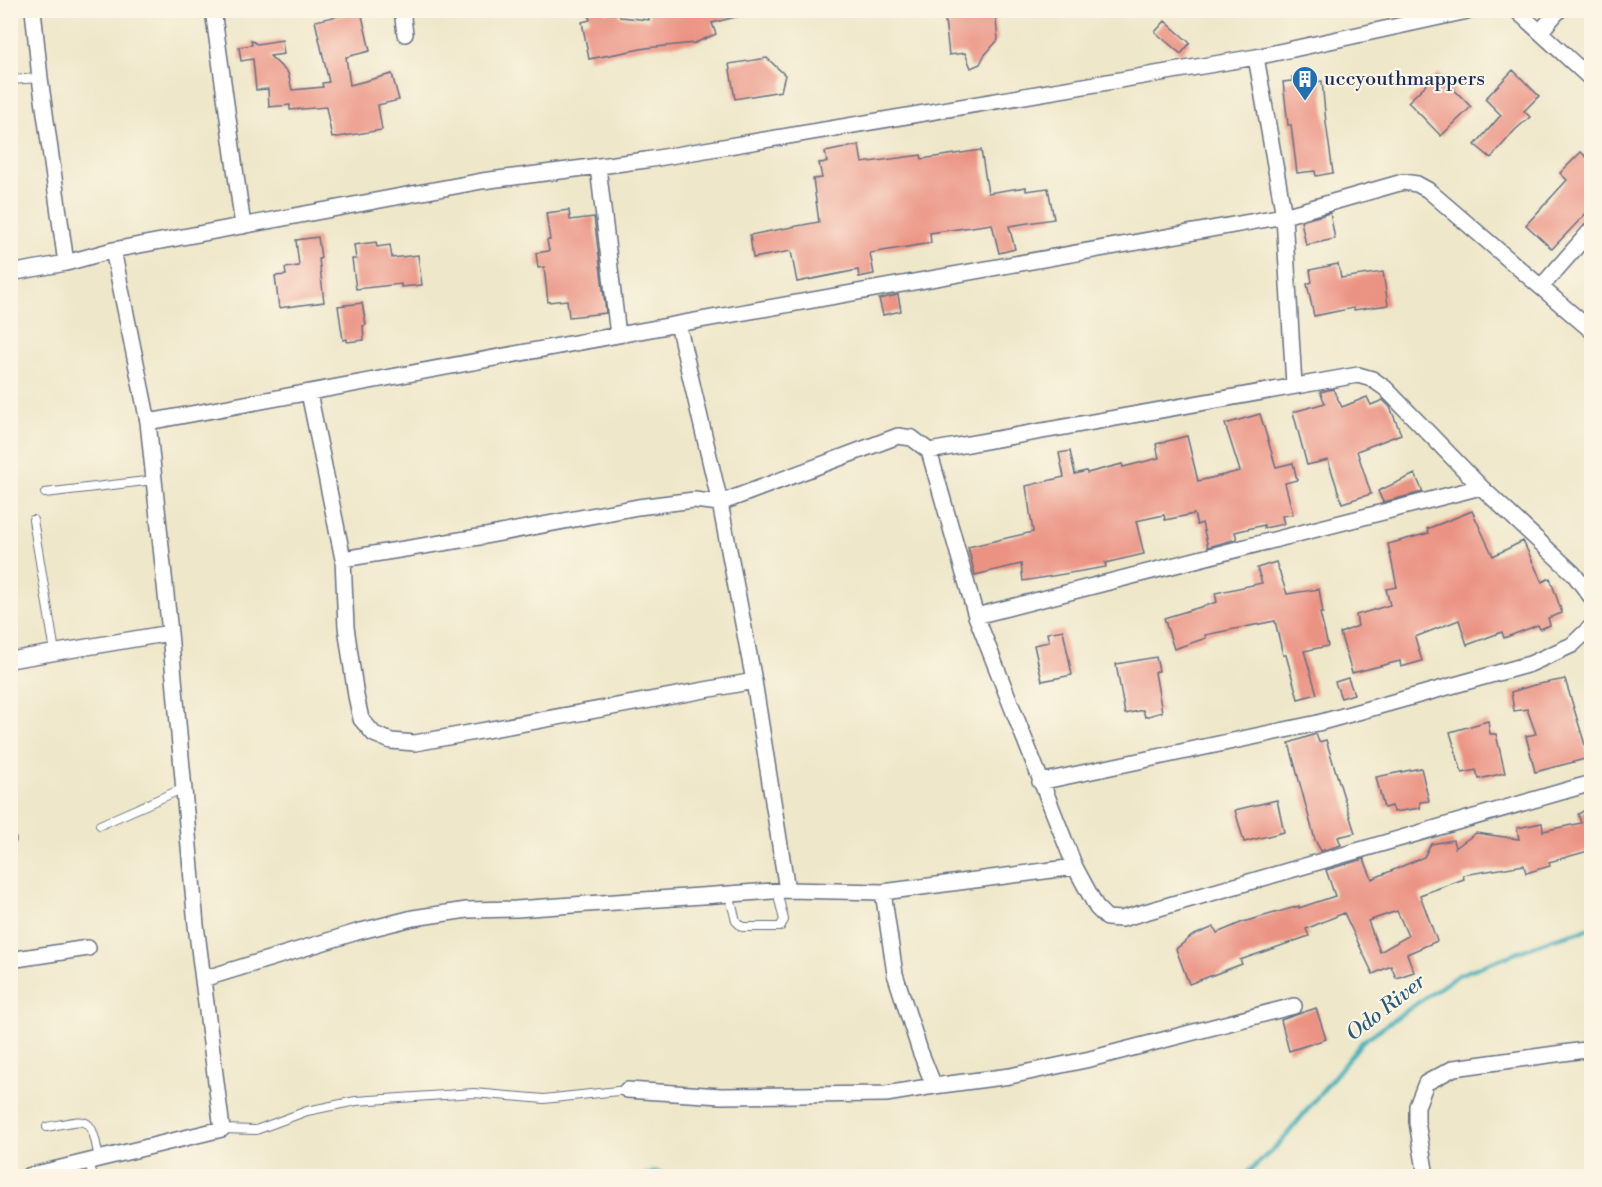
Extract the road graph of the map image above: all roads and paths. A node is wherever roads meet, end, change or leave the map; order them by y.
1 (33, 10) edge
2 (213, 10) edge
3 (402, 10) edge
4 (1472, 10) edge
5 (1516, 10) edge
6 (1559, 10) edge
7 (1540, 32) junction
8 (405, 34) dead end
9 (1256, 57) junction
10 (40, 78) junction
11 (10, 80) edge
12 (1592, 80) edge
13 (598, 167) junction
14 (1284, 216) junction
15 (243, 226) junction
16 (1592, 229) edge
17 (113, 250) junction
18 (66, 262) junction
19 (10, 273) edge
20 (1541, 287) junction
21 (678, 324) junction
22 (1592, 331) edge
23 (618, 335) junction
24 (1294, 385) junction
25 (309, 393) junction
26 (148, 422) junction
27 (929, 451) junction
28 (154, 480) junction
29 (1481, 487) junction
30 (45, 493) dead end
31 (720, 503) junction
32 (33, 520) dead end
33 (343, 559) junction
34 (1592, 598) edge
35 (976, 616) junction
36 (1592, 626) edge
37 (170, 633) junction
38 (56, 652) junction
39 (10, 660) edge
40 (754, 681) junction
41 (1040, 782) junction
42 (1592, 783) edge
43 (184, 788) junction
44 (100, 825) dead end
45 (1075, 867) junction
46 (782, 890) junction
47 (883, 892) junction
48 (729, 894) junction
49 (88, 948) dead end
50 (10, 960) edge
51 (203, 979) junction
52 (1294, 1006) dead end
53 (1592, 1049) edge
54 (934, 1086) junction
55 (627, 1090) joint
56 (47, 1127) dead end
57 (222, 1129) junction
58 (94, 1166) edge
59 (31, 1176) edge
60 (1426, 1176) edge

1 - 10 street
2 - 15 street
3 - 8 street
4 - 9 street
5 - 7 street
6 - 7 street
7 - 12 street
9 - 13 street
9 - 14 street
10 - 11 lane
10 - 18 street
13 - 15 street
13 - 23 street
14 - 20 street
14 - 21 street
14 - 24 street
15 - 17 street
16 - 20 street
17 - 18 street
17 - 26 street
18 - 19 street
20 - 22 street
21 - 23 street
21 - 31 street
23 - 25 street
24 - 27 street
24 - 29 street
25 - 26 street
25 - 33 street
26 - 28 street
27 - 31 street
27 - 35 street
28 - 30 lane
28 - 37 street
29 - 34 street
29 - 35 street
31 - 33 street
31 - 40 street
32 - 38 lane
33 - 40 street
35 - 41 street
36 - 41 street
37 - 38 street
37 - 43 street
38 - 39 street
40 - 46 street
41 - 45 street
42 - 45 street
43 - 44 lane
43 - 51 street
45 - 47 street
46 - 47 street
46 - 48 street
46 - 48 lane
47 - 54 street
48 - 51 street
49 - 50 street
51 - 57 street
52 - 54 street
53 - 60 street
54 - 55 street
55 - 57 lane
56 - 58 lane
57 - 58 street
58 - 59 street

